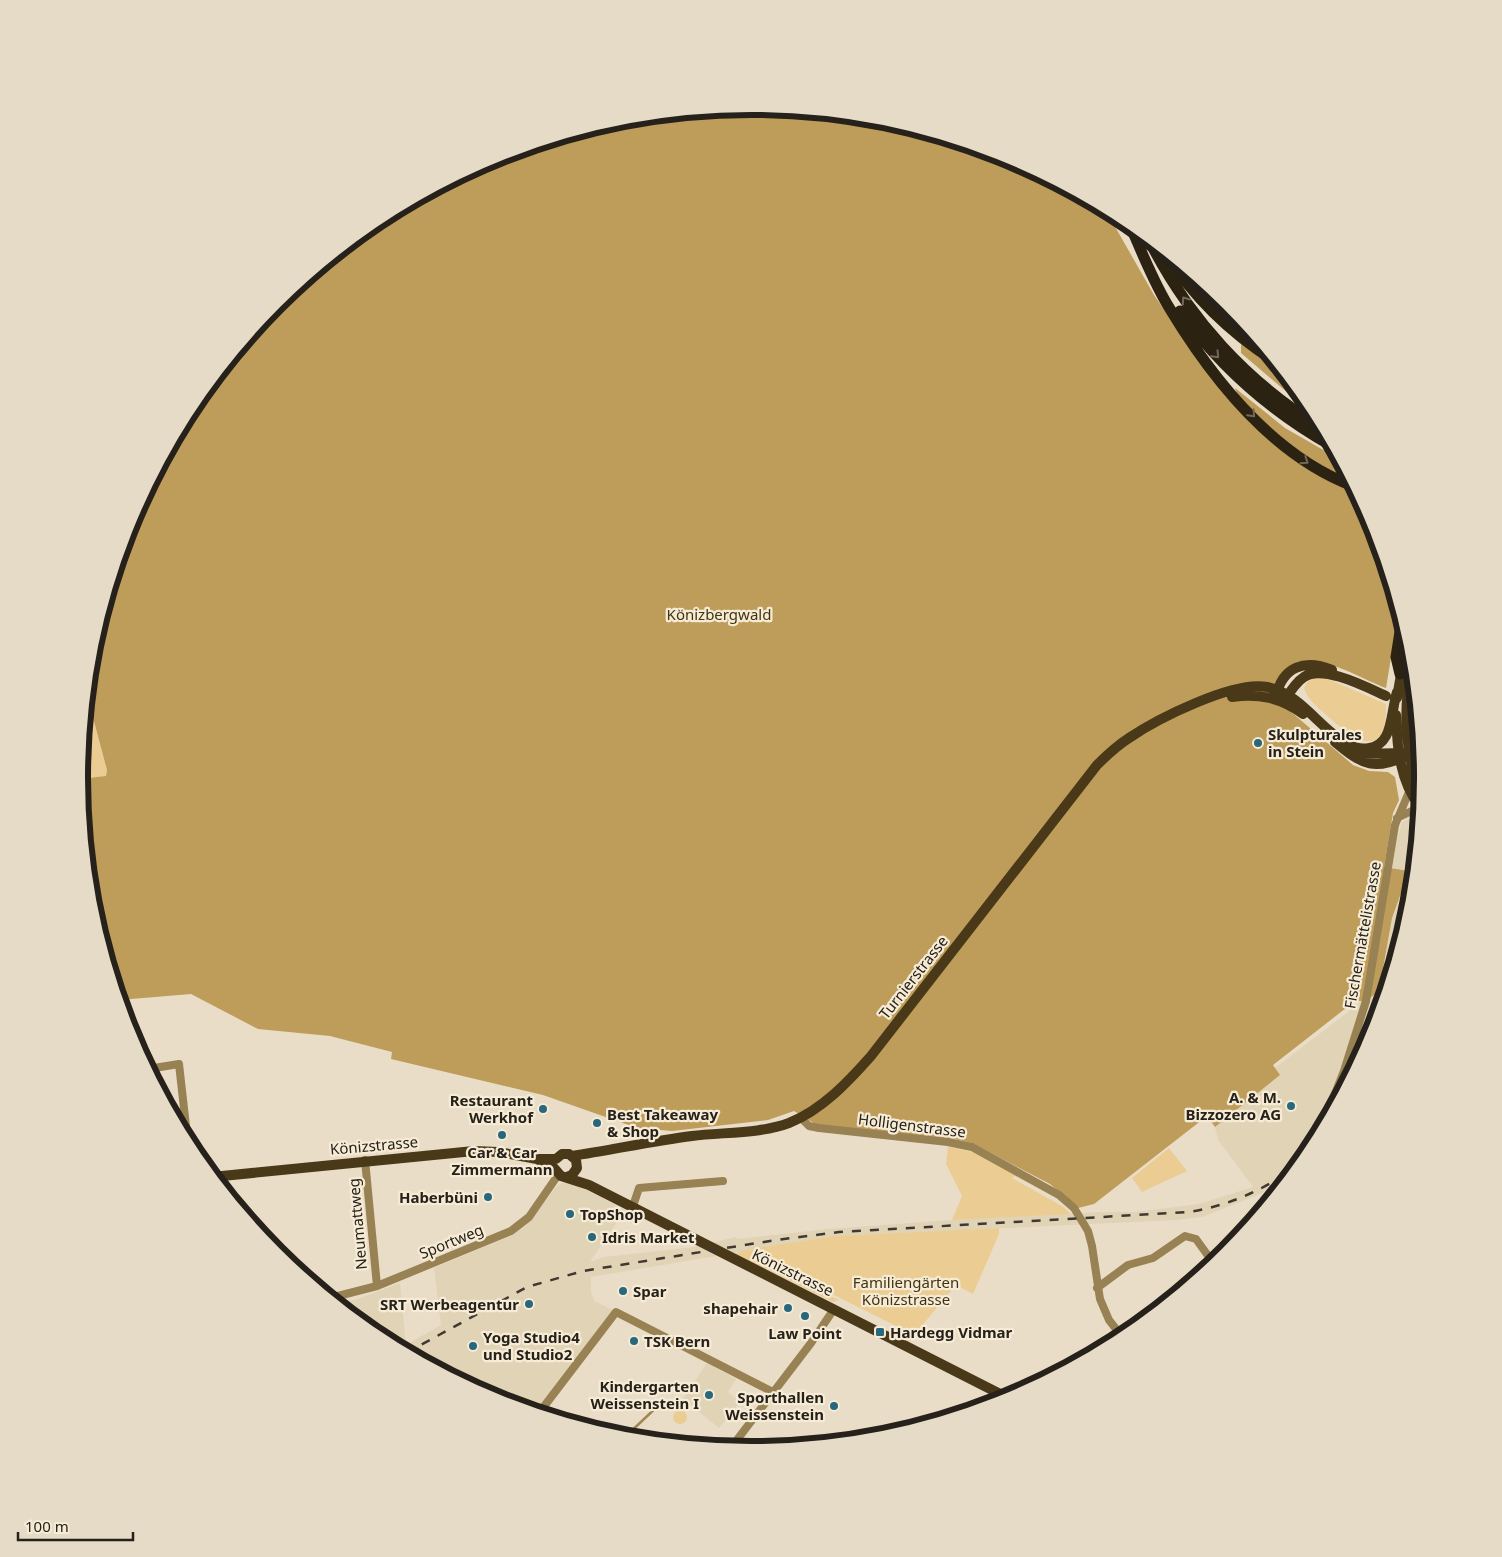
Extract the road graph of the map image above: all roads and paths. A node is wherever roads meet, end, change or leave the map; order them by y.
1 (1136, 239) edge
2 (1137, 239) edge
3 (1157, 254) edge
4 (1184, 277) edge
5 (1255, 347) edge
6 (1308, 419) edge
7 (1321, 440) edge
8 (1345, 482) edge
9 (1399, 637) edge
10 (1406, 673) edge
11 (1407, 678) edge
12 (1350, 681) junction
13 (1298, 682) junction
14 (1407, 683) edge
15 (1397, 692) junction
16 (1386, 696) dead end
17 (1281, 697) junction
18 (1324, 724) junction
19 (1412, 728) edge
20 (1346, 743) junction
21 (1404, 753) junction
22 (1414, 786) edge
23 (1409, 792) junction
24 (1414, 798) edge
25 (1413, 810) edge
26 (1398, 818) junction
27 (154, 1068) edge
28 (1338, 1087) edge
29 (800, 1117) junction
30 (186, 1126) edge
31 (365, 1160) junction
32 (575, 1164) junction
33 (559, 1170) junction
34 (221, 1176) edge
35 (723, 1181) dead end
36 (590, 1185) junction
37 (632, 1208) junction
38 (1209, 1258) edge
39 (377, 1286) junction
40 (1097, 1288) junction
41 (337, 1296) edge
42 (834, 1309) junction
43 (1118, 1331) edge
44 (773, 1392) junction
45 (999, 1393) edge
46 (543, 1408) edge
47 (736, 1442) edge

1 -> 8 highway
2 -> 7 highway
6 -> 3 highway
4 - 5 highway
9 - 10 highway
11 - 15 main road
12 - 13 main road
12 - 16 main road
12 - 17 main road
13 - 17 main road
13 - 18 main road, Turnierstrasse
14 - 21 main road
15 - 20 main road, Turnierstrasse
15 - 21 main road
17 - 18 main road, Turnierstrasse
17 - 21 main road, Turnierstrasse
17 - 29 main road, Turnierstrasse
18 - 20 main road, Turnierstrasse
19 - 21 main road
20 - 21 main road, Turnierstrasse
21 - 22 main road
21 - 23 main road
23 - 24 main road
23 - 26 street, Fischermättelistrasse
25 - 26 street
26 - 28 street, Fischermättelistrasse
27 - 30 street
29 - 32 main road, Turnierstrasse
29 - 40 street, Holligenstrasse
31 - 33 main road, Könizstrasse
31 - 34 main road, Könizstrasse
31 - 39 street, Neumattweg
32 - 33 main road
32 - 33 main road, Könizstrasse
32 - 36 main road, Könizstrasse
33 - 36 main road, Könizstrasse
33 - 39 street, Sportweg
35 - 37 street
36 - 37 main road, Könizstrasse
37 - 42 main road, Könizstrasse
38 - 40 street
39 - 41 street, Sportweg
40 - 43 street, Holligenstrasse
42 - 44 street
42 - 45 main road, Könizstrasse
44 - 46 street
44 - 47 street

